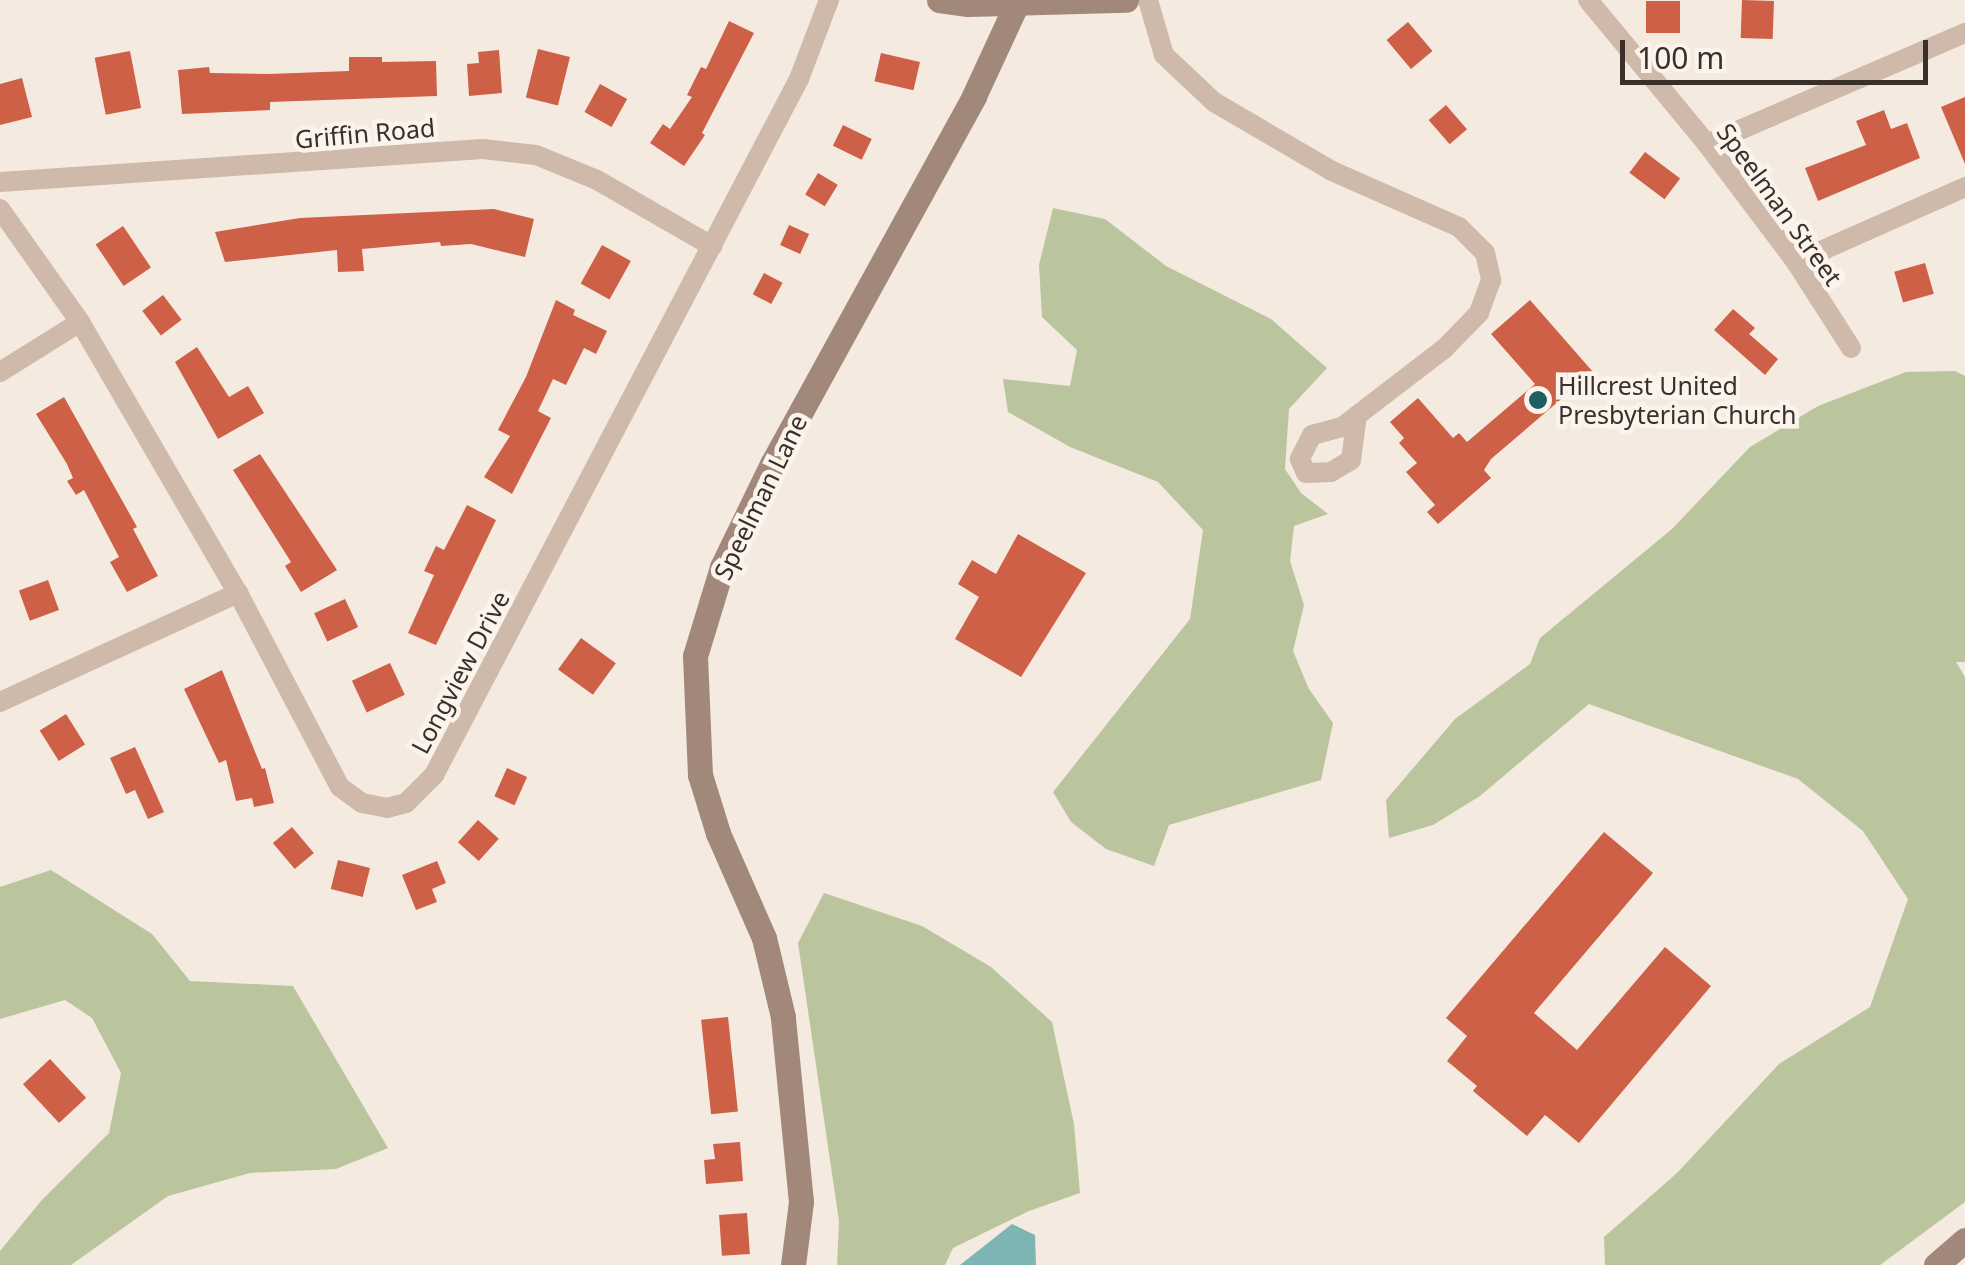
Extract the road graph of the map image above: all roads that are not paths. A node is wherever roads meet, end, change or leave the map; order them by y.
1 (829, 0) edge
2 (939, 0) edge
3 (1126, 0) edge
4 (1148, 0) edge
5 (1588, 0) edge
6 (1017, 3) junction
7 (1965, 33) edge
8 (1708, 144) junction
9 (0, 182) edge
10 (1965, 187) edge
11 (0, 209) edge
12 (712, 246) junction
13 (1796, 262) junction
14 (80, 322) junction
15 (1850, 348) dead end
16 (0, 372) edge
17 (1357, 415) dead end
18 (238, 593) junction
19 (0, 702) edge
20 (1965, 1240) edge
21 (793, 1265) edge
22 (1936, 1265) edge

1 - 12 street, Longview Drive
2 - 6 street
3 - 6 street
4 - 17 street
5 - 8 street, Speelman Street
6 - 21 street, Speelman Lane
7 - 8 street
8 - 13 street, Speelman Street
9 - 12 street, Griffin Road
10 - 13 street
11 - 14 street, Longview Drive
12 - 18 street, Longview Drive
13 - 15 street, Speelman Street
14 - 16 street
14 - 18 street, Longview Drive
18 - 19 street
20 - 22 street

